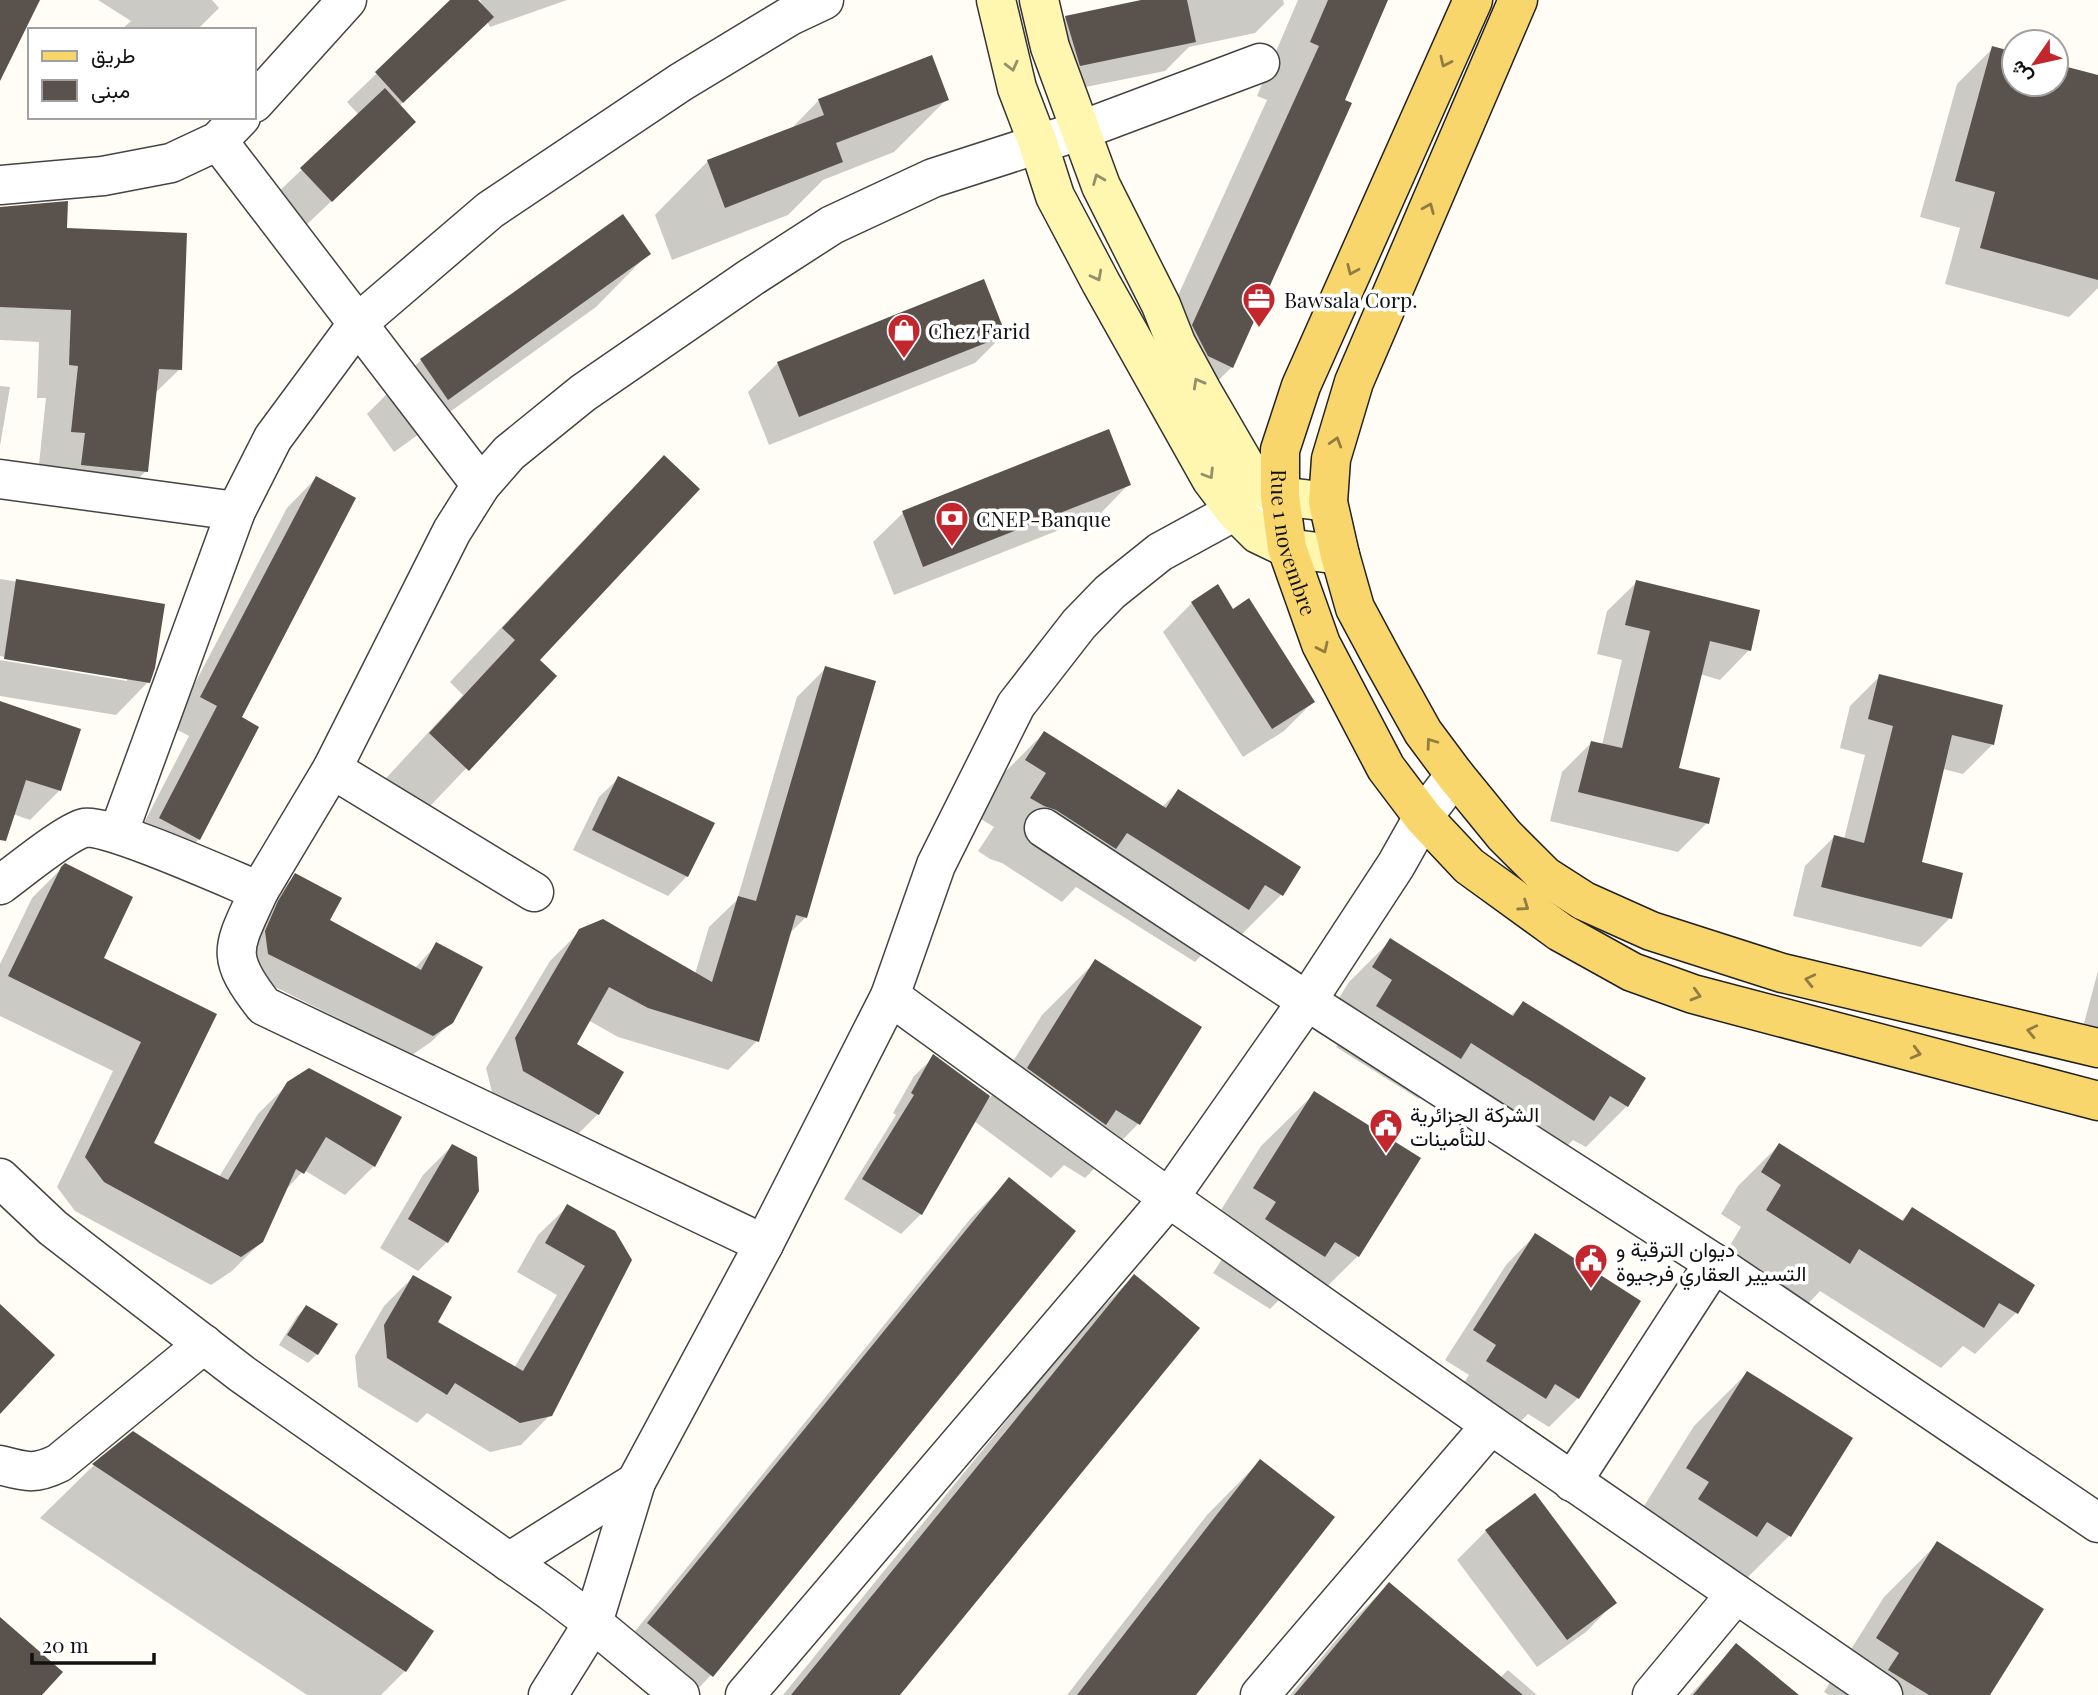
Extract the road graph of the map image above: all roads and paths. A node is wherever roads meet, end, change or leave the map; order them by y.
1 (347, 0) edge
2 (824, 0) edge
3 (996, 0) edge
4 (1039, 0) edge
5 (1473, 0) edge
6 (1518, 0) edge
7 (1261, 63) dead end
8 (256, 101) edge
9 (230, 129) edge
10 (1079, 131) junction
11 (1038, 143) junction
12 (0, 185) edge
13 (358, 323) junction
14 (0, 479) edge
15 (481, 485) junction
16 (1273, 492) junction
17 (1328, 502) junction
18 (236, 511) junction
19 (1235, 511) junction
20 (1287, 548) junction
21 (1340, 555) junction
22 (332, 769) junction
23 (1455, 775) junction
24 (1423, 817) junction
25 (1044, 828) dead end
26 (118, 834) junction
27 (0, 885) edge
28 (259, 891) junction
29 (534, 892) dead end
30 (890, 996) junction
31 (1307, 1001) junction
32 (2098, 1048) edge
33 (2098, 1101) edge
34 (0, 1178) edge
35 (1169, 1198) junction
36 (764, 1244) junction
37 (1714, 1263) junction
38 (204, 1344) junction
39 (1491, 1425) junction
40 (0, 1465) edge
41 (636, 1482) junction
42 (1572, 1482) junction
43 (2098, 1523) edge
44 (509, 1562) junction
45 (1737, 1594) junction
46 (593, 1623) junction
47 (548, 1695) edge
48 (680, 1695) edge
49 (745, 1695) edge
50 (1260, 1695) edge
51 (1652, 1695) edge
52 (1883, 1695) edge

1 - 8 street
2 - 13 street
3 -> 11 main road
4 - 10 main road
5 -> 16 main road, Rue 1 novembre
17 -> 6 main road, Rue 1 novembre
7 - 10 street
9 - 12 street
9 - 13 street
10 - 11 street
16 -> 10 main road
11 - 15 street
11 -> 19 main road
13 - 15 street
13 - 18 street
14 - 18 street
15 - 22 street
16 - 17 main road
16 - 19 street
16 - 20 main road, Rue 1 novembre
17 - 21 main road, Rue 1 novembre
18 - 26 street
19 - 20 main road
19 - 30 street
20 - 21 main road
20 -> 24 main road, Rue 1 novembre
23 -> 21 main road, Rue 1 novembre
22 - 28 street
22 - 29 street
23 - 24 street
32 -> 23 main road, Rue 1 novembre
24 - 31 street
24 -> 33 main road, Rue 1 novembre
25 - 31 street
26 - 27 street
26 - 28 street
28 - 36 street
30 - 35 street
30 - 36 street
31 - 35 street
31 - 37 street
34 - 38 street
35 - 39 street
35 - 49 street
36 - 41 street
37 - 42 street
37 - 43 street
38 - 40 street
38 - 44 street
39 - 42 street
39 - 50 street
41 - 44 street
41 - 46 street
42 - 45 street
44 - 46 street
45 - 51 street
45 - 52 street
46 - 47 street
46 - 48 street

